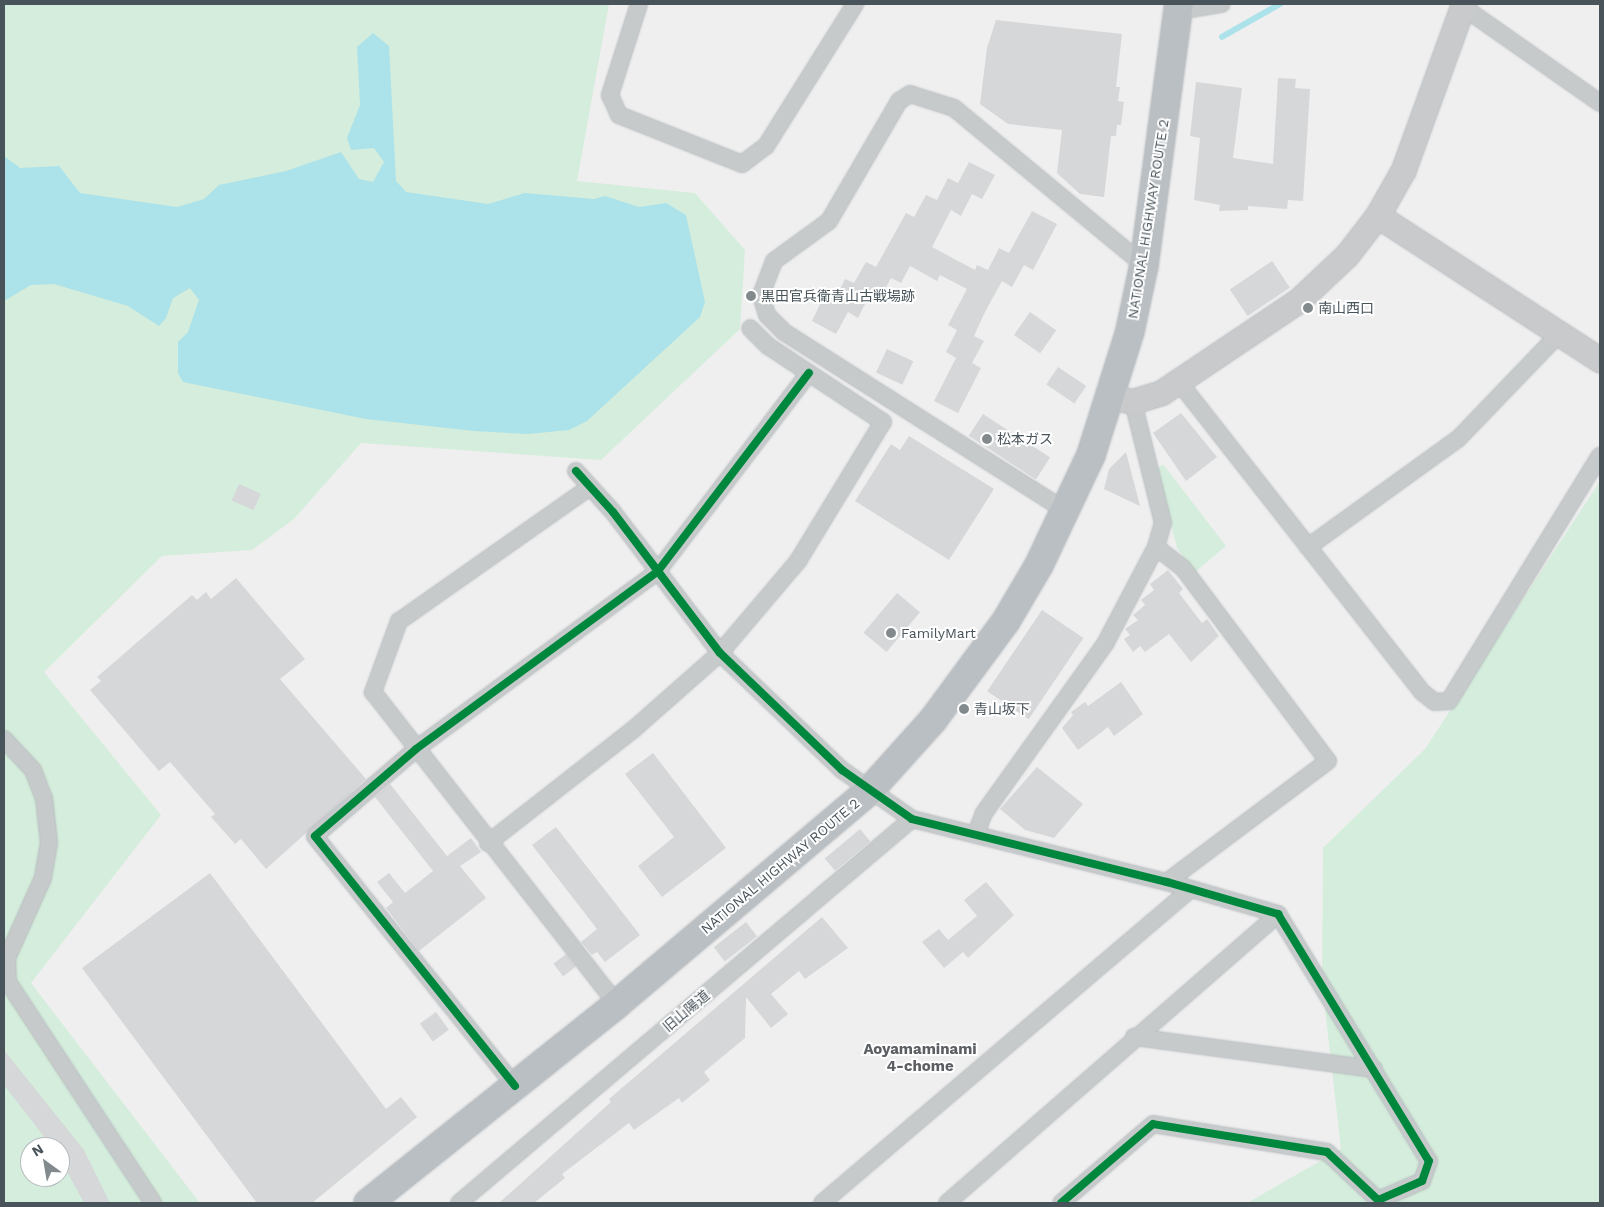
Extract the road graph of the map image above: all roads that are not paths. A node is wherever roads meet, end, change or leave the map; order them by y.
1 (638, 4) edge
2 (855, 4) edge
3 (1221, 4) edge
4 (1464, 5) edge
5 (1179, 7) edge
6 (1600, 103) edge
7 (1378, 216) junction
8 (1144, 265) junction
9 (750, 328) dead end
10 (1560, 334) junction
11 (1600, 360) edge
12 (809, 373) junction
13 (1179, 382) junction
14 (1122, 400) junction
15 (1600, 456) edge
16 (576, 471) dead end
17 (590, 487) junction
18 (1066, 511) junction
19 (1156, 547) junction
20 (1308, 547) junction
21 (658, 571) junction
22 (720, 653) junction
23 (4, 739) edge
24 (416, 749) junction
25 (870, 790) junction
26 (912, 819) junction
27 (976, 833) junction
28 (488, 843) junction
29 (1167, 882) junction
30 (1188, 890) junction
31 (1278, 914) junction
32 (617, 1004) junction
33 (1134, 1037) junction
34 (1374, 1069) junction
35 (514, 1086) junction
36 (153, 1203) edge
37 (368, 1203) edge
38 (459, 1203) edge
39 (822, 1203) edge
40 (947, 1203) edge
41 (1061, 1203) edge

1 - 2 street
3 - 5 street
4 - 6 street
4 - 7 street
5 - 8 highway, NATIONAL HIGHWAY ROUTE 2
7 - 10 street
7 - 13 street
8 - 14 highway, NATIONAL HIGHWAY ROUTE 2
8 - 18 street
9 - 12 street
10 - 11 street
10 - 20 street
12 - 21 street
12 - 22 street
13 - 14 street
13 - 20 street
14 - 18 highway, NATIONAL HIGHWAY ROUTE 2
14 - 19 street
15 - 20 street
16 - 17 street
17 - 21 street
17 - 24 street
18 - 25 highway, NATIONAL HIGHWAY ROUTE 2
19 - 27 street
19 - 29 street
21 - 22 street
21 - 24 street
22 - 25 street
22 - 28 street
23 - 36 street
24 - 28 street
24 - 35 street
25 - 26 street
25 - 32 highway, NATIONAL HIGHWAY ROUTE 2
26 - 27 street
26 - 38 street, 旧山陽道
27 - 29 street
28 - 32 street
29 - 30 street
30 - 31 street
30 - 39 street
31 - 33 street
31 - 34 street
32 - 35 highway, NATIONAL HIGHWAY ROUTE 2
33 - 34 street
33 - 40 street
34 - 41 street
35 - 37 highway, NATIONAL HIGHWAY ROUTE 2

